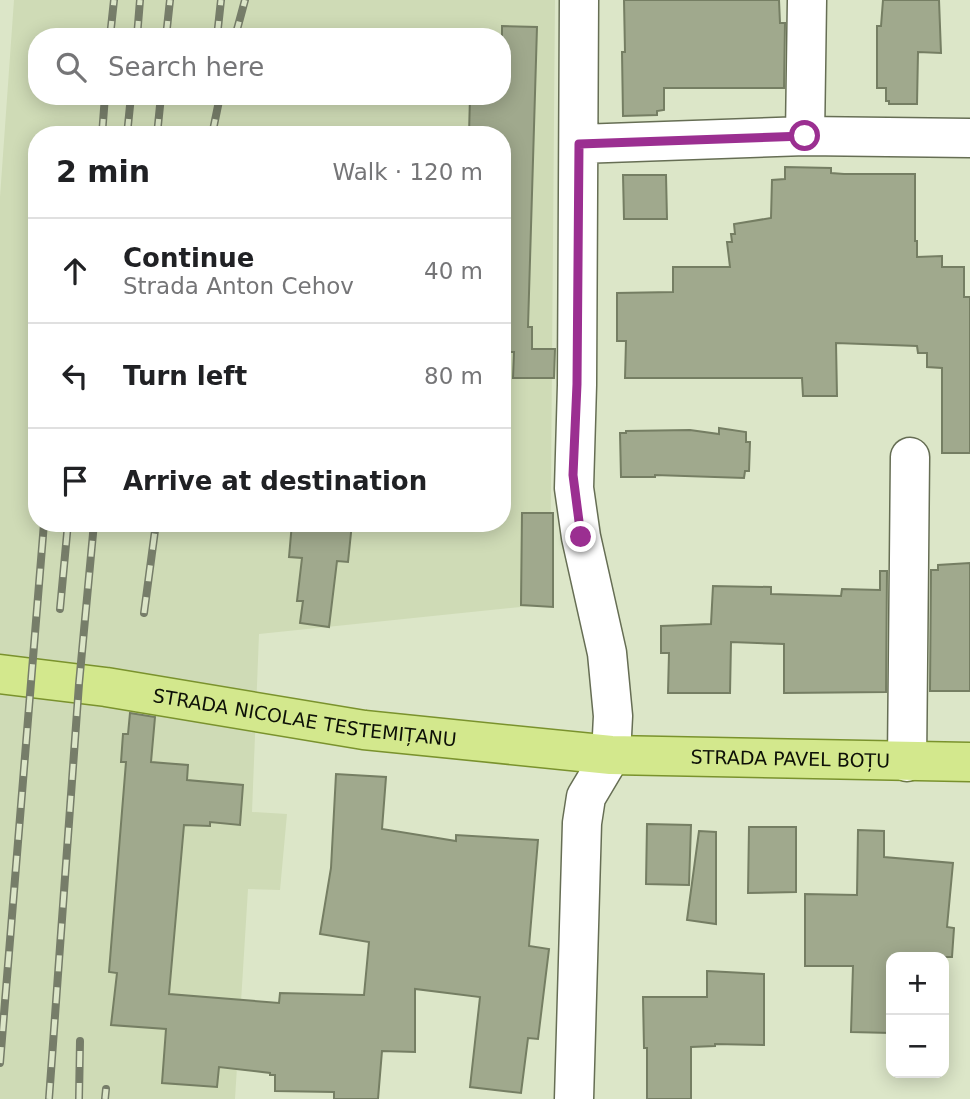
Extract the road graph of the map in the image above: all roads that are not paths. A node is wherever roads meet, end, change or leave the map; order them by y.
1 (579, 0) edge
2 (807, 0) edge
3 (805, 136) junction
4 (970, 138) edge
5 (579, 144) junction
6 (910, 457) dead end
7 (0, 674) edge
8 (611, 755) junction
9 (908, 762) junction
10 (970, 762) edge
11 (574, 1099) edge

1 - 5 street
2 - 3 street
3 - 4 street
3 - 5 street
5 - 8 street
6 - 9 street
7 - 8 main road, STRADA NICOLAE TESTEMIȚANU
8 - 9 main road, STRADA PAVEL BOȚU
8 - 11 street
9 - 10 main road, STRADA PAVEL BOȚU

